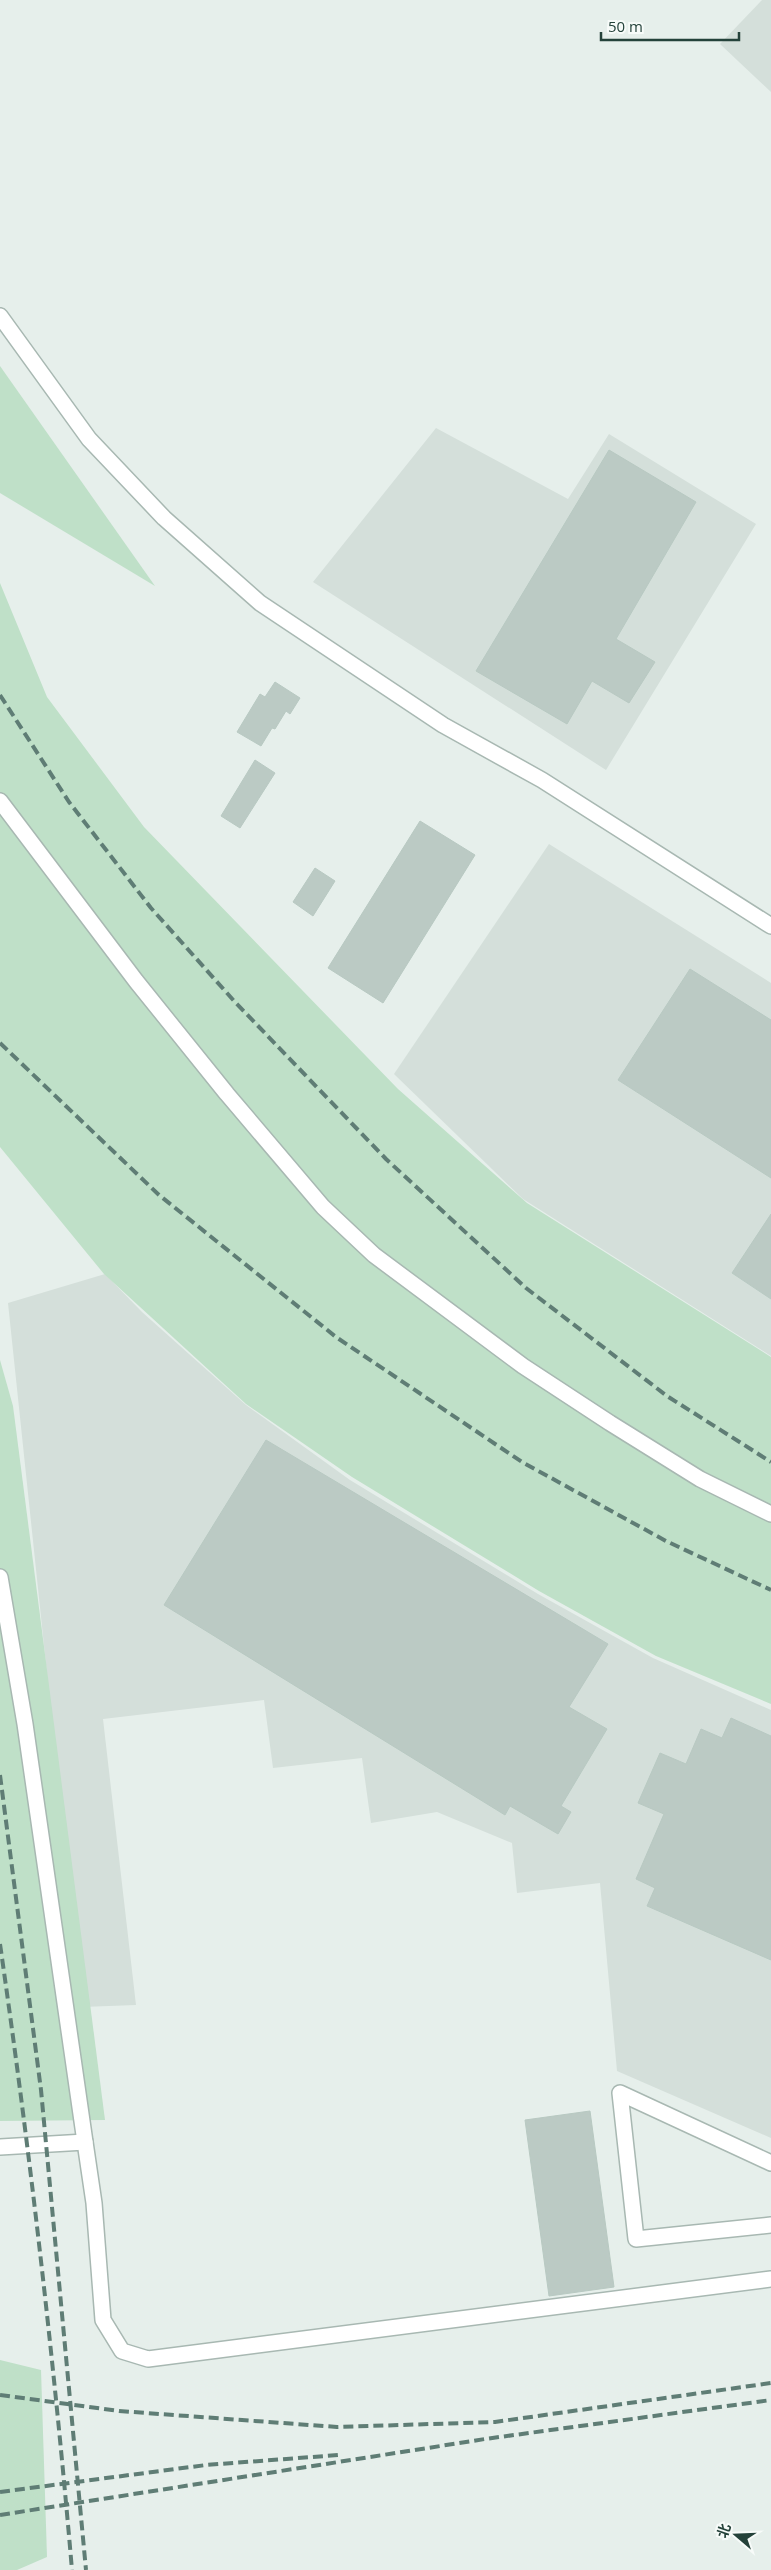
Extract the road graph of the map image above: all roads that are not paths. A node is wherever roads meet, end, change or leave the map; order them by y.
1 (0, 316) edge
2 (0, 801) edge
3 (771, 926) edge
4 (771, 1514) edge
5 (0, 1577) edge
6 (86, 2142) junction
7 (0, 2147) edge
8 (771, 2163) edge
9 (771, 2224) edge
10 (771, 2279) edge

1 - 3 street
2 - 4 street
5 - 6 street
6 - 7 street
6 - 10 street
8 - 9 street

